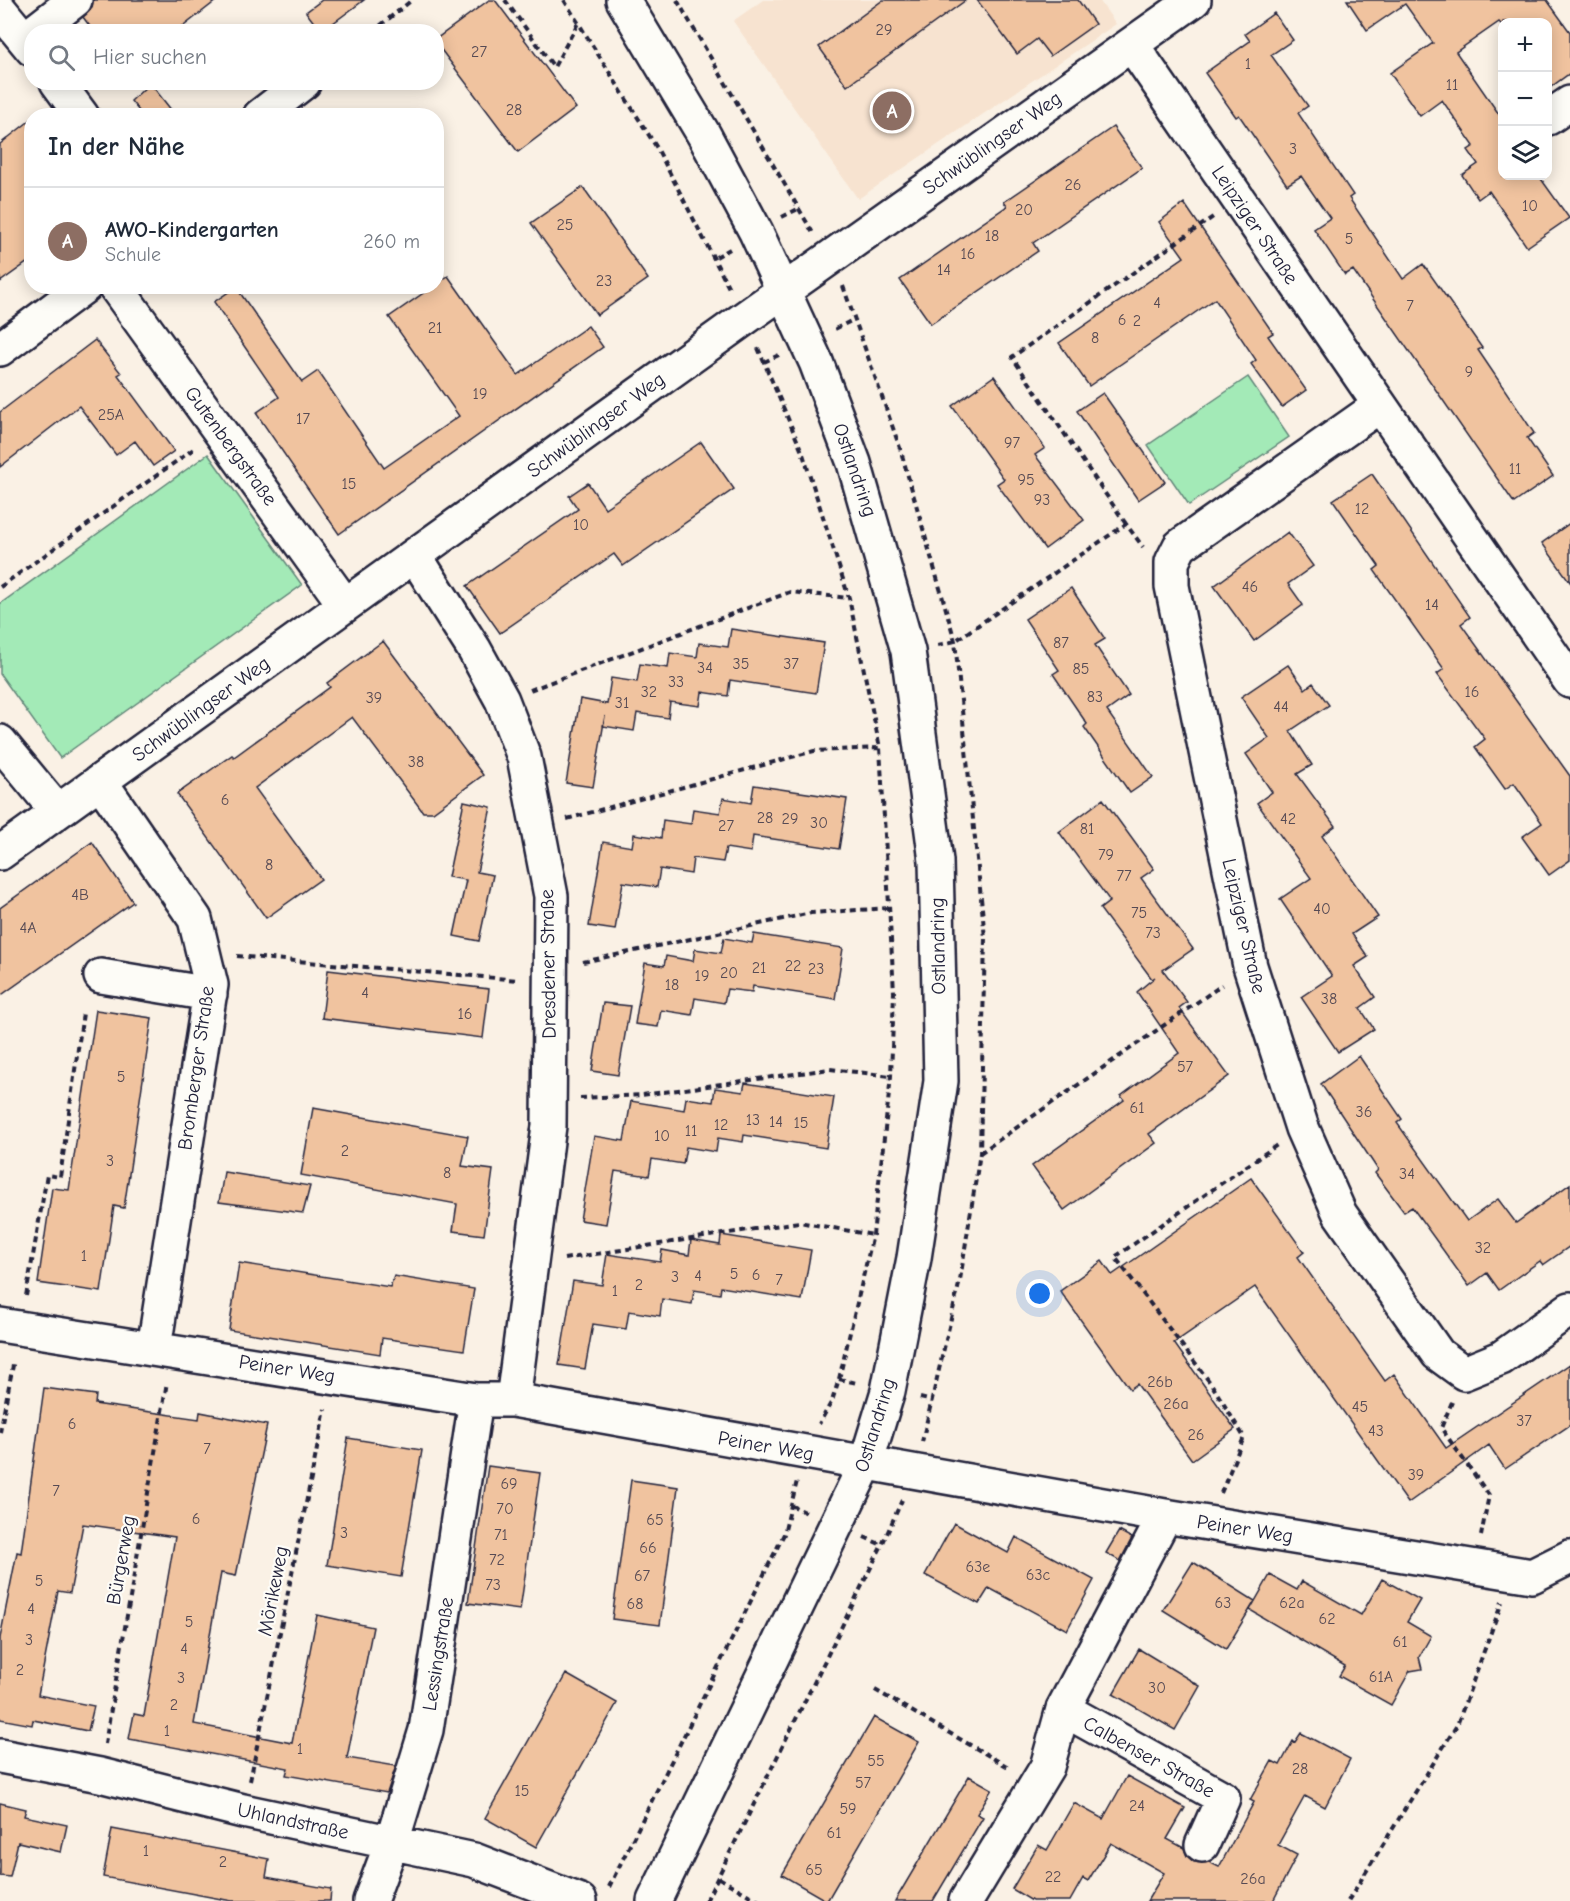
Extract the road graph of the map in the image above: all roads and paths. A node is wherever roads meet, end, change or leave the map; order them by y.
1 (75, 0) edge
2 (412, 0) edge
3 (506, 0) edge
4 (564, 0) edge
5 (623, 0) edge
6 (677, 0) edge
7 (1194, 0) edge
8 (0, 10) edge
9 (578, 23) junction
10 (47, 24) edge
11 (382, 24) edge
12 (24, 32) edge
13 (1132, 45) junction
14 (63, 90) edge
15 (294, 90) edge
16 (1570, 103) edge
17 (76, 108) edge
18 (271, 108) edge
19 (1552, 115) edge
20 (1238, 199) junction
21 (829, 259) junction
22 (783, 291) junction
23 (74, 294) edge
24 (121, 294) edge
25 (745, 318) junction
26 (0, 350) edge
27 (1379, 406) junction
28 (220, 430) junction
29 (1126, 524) junction
30 (415, 556) junction
31 (1172, 586) junction
32 (0, 588) edge
33 (849, 598) junction
34 (345, 605) junction
35 (908, 651) junction
36 (1570, 681) edge
37 (502, 700) junction
38 (0, 742) edge
39 (880, 748) junction
40 (100, 781) junction
41 (57, 811) junction
42 (537, 827) junction
43 (0, 853) edge
44 (890, 908) junction
45 (203, 953) junction
46 (1250, 966) junction
47 (100, 976) dead end
48 (550, 976) junction
49 (210, 994) junction
50 (83, 1013) dead end
51 (891, 1076) junction
52 (549, 1099) junction
53 (1302, 1128) junction
54 (980, 1153) dead end
55 (873, 1235) junction
56 (531, 1264) junction
57 (1570, 1309) edge
58 (10, 1326) edge
59 (163, 1350) junction
60 (1464, 1373) junction
61 (331, 1376) junction
62 (476, 1400) junction
63 (513, 1400) junction
64 (0, 1432) edge
65 (807, 1454) junction
66 (866, 1463) junction
67 (1165, 1516) junction
68 (1209, 1522) junction
69 (1570, 1557) edge
70 (1474, 1567) junction
71 (1522, 1574) junction
72 (875, 1690) dead end
73 (1063, 1709) junction
74 (0, 1756) edge
75 (100, 1775) junction
76 (1037, 1783) junction
77 (243, 1811) junction
78 (392, 1842) junction
79 (1202, 1845) dead end
80 (719, 1878) dead end
81 (594, 1896) edge
82 (369, 1901) edge
83 (654, 1901) edge
84 (759, 1901) edge
85 (966, 1901) edge
86 (1348, 1901) edge

1 - 10 street
2 - 11 path
3 - 9 path
4 - 9 path
5 - 22 street, Ostlandring
6 - 21 path
7 - 13 street, Schwüblingser Weg
8 - 12 street
9 - 25 path
13 - 20 street, Leipziger Straße
13 - 21 street, Schwüblingser Weg
14 - 17 street
15 - 18 street
16 - 19 street
20 - 27 street, Leipziger Straße
20 - 29 path
21 - 22 street, Schwüblingser Weg
22 - 25 street, Schwüblingser Weg
22 - 35 street, Ostlandring
23 - 26 street
24 - 28 street, Gutenbergstraße
25 - 30 street, Schwüblingser Weg
25 - 33 path
27 - 31 street, Leipziger Straße
27 - 36 street, Leipziger Straße
28 - 32 path
28 - 34 street, Gutenbergstraße
29 - 31 path
29 - 35 path
30 - 34 street, Schwüblingser Weg
30 - 37 street, Dresdener Straße
31 - 46 street, Leipziger Straße
33 - 37 path
33 - 39 path
34 - 40 street, Schwüblingser Weg
35 - 66 street, Ostlandring
37 - 42 street, Dresdener Straße
38 - 41 street
39 - 42 path
39 - 44 path
40 - 41 street, Schwüblingser Weg
40 - 45 street, Bromberger Straße
41 - 43 street, Schwüblingser Weg
42 - 48 street, Dresdener Straße
44 - 48 path
44 - 51 path
45 - 48 path
45 - 49 street, Bromberger Straße
46 - 53 street, Leipziger Straße
46 - 54 path
47 - 49 street
48 - 52 street, Dresdener Straße
49 - 59 street, Bromberger Straße
50 - 58 path
51 - 52 path
51 - 55 path
52 - 56 street, Dresdener Straße
53 - 60 street, Leipziger Straße
53 - 68 path
55 - 56 path
55 - 65 path
56 - 63 street, Dresdener Straße
57 - 60 street
58 - 59 street, Peiner Weg
58 - 64 path
59 - 61 street, Peiner Weg
59 - 75 path, Bürgerweg
60 - 70 path
61 - 62 street, Peiner Weg
61 - 77 path, Mörikeweg
62 - 63 street, Peiner Weg
62 - 78 street, Lessingstraße
63 - 65 street, Peiner Weg
65 - 66 street, Peiner Weg
65 - 81 path
66 - 67 street, Peiner Weg
66 - 83 street, Ostlandring
67 - 68 street, Peiner Weg
67 - 73 street, Calbenser Straße
68 - 70 street, Peiner Weg
69 - 71 street
70 - 71 street, Peiner Weg
71 - 86 path
72 - 76 path
73 - 76 street, Calbenser Straße
73 - 79 street, Calbenser Straße
74 - 75 street, Uhlandstraße
75 - 77 street, Uhlandstraße
76 - 85 street, Calbenser Straße
77 - 78 street, Uhlandstraße
78 - 81 street, Uhlandstraße
78 - 82 street, Lessingstraße
80 - 84 path

